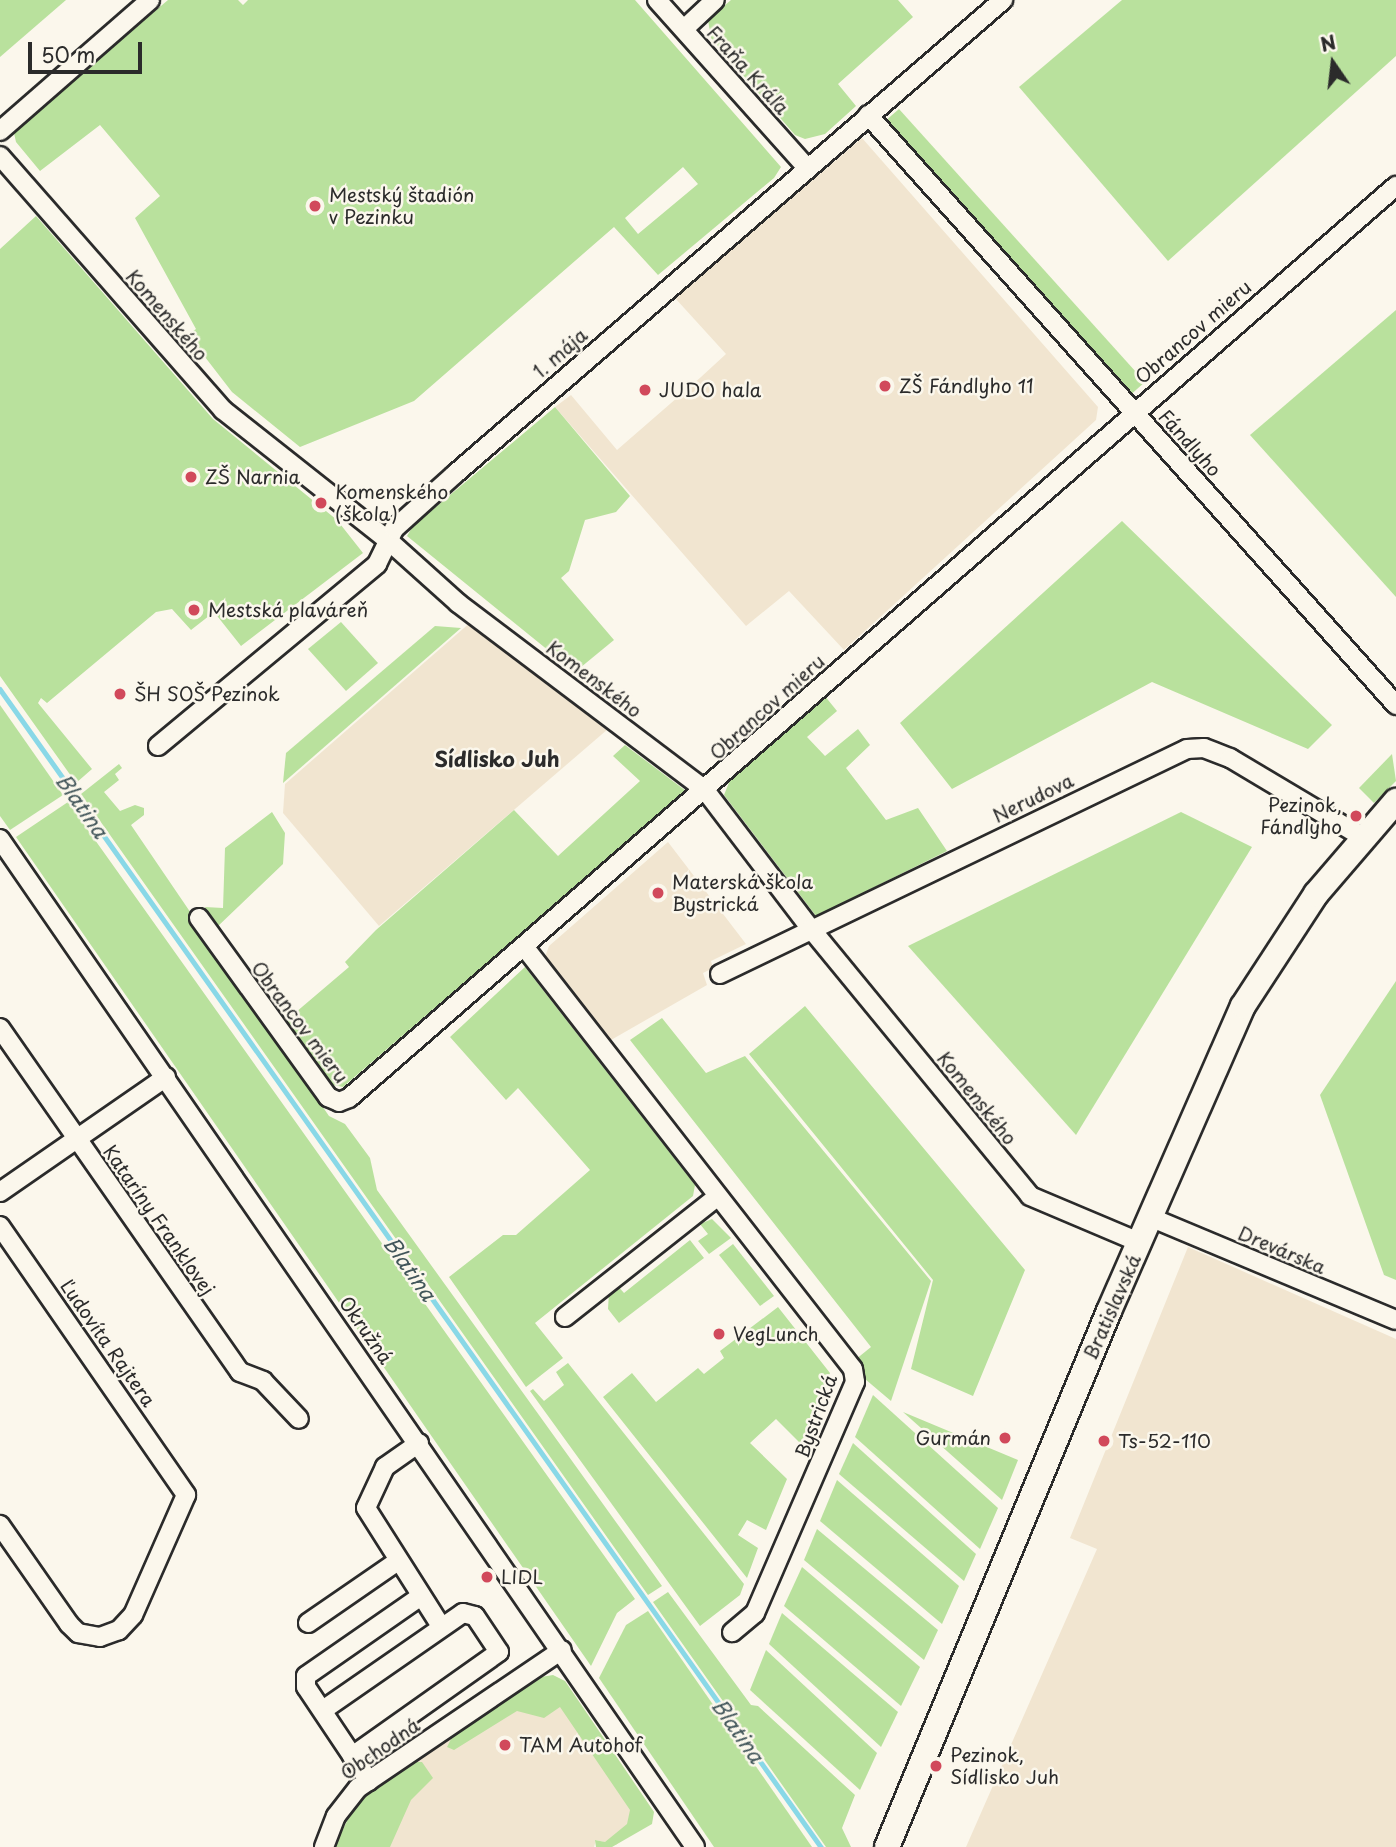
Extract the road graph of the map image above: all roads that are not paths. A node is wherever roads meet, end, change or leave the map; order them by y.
1 (150, 0) edge
2 (657, 0) edge
3 (715, 0) edge
4 (1003, 0) edge
5 (684, 29) junction
6 (868, 116) junction
7 (0, 131) edge
8 (0, 156) edge
9 (807, 168) junction
10 (1396, 186) edge
11 (1132, 412) junction
12 (389, 541) junction
13 (1396, 705) edge
14 (158, 746) dead end
15 (705, 790) junction
16 (1396, 801) edge
17 (1361, 836) junction
18 (0, 839) edge
19 (199, 918) dead end
20 (811, 929) junction
21 (526, 949) junction
22 (720, 974) dead end
23 (0, 1028) edge
24 (166, 1077) junction
25 (77, 1138) junction
26 (0, 1192) edge
27 (717, 1197) junction
28 (1152, 1218) junction
29 (0, 1226) edge
30 (1141, 1243) junction
31 (565, 1317) dead end
32 (1396, 1320) edge
33 (299, 1419) dead end
34 (419, 1443) junction
35 (0, 1525) edge
36 (398, 1561) junction
37 (421, 1597) junction
38 (308, 1623) dead end
39 (441, 1626) junction
40 (732, 1632) dead end
41 (562, 1650) junction
42 (464, 1677) junction
43 (482, 1704) junction
44 (323, 1710) junction
45 (352, 1756) junction
46 (369, 1781) junction
47 (324, 1847) edge
48 (695, 1847) edge
49 (887, 1847) edge

1 - 7 street
2 - 5 street, Fraňa Kráľa
3 - 5 street
4 - 6 street, 1. mája
5 - 9 street, Fraňa Kráľa
6 - 9 street, 1. mája
6 - 11 street, Fándlyho
8 - 12 street, Komenského
9 - 12 street, 1. mája
10 - 11 street, Obrancov mieru
11 - 13 street, Fándlyho
11 - 15 street, Obrancov mieru
12 - 14 street, 1. mája
12 - 15 street, Komenského
15 - 20 street, Komenského
15 - 21 street, Obrancov mieru
16 - 17 main road, Bratislavská
17 - 20 street, Nerudova
17 - 28 main road, Bratislavská
18 - 24 street, Okružná
19 - 21 street, Obrancov mieru
20 - 22 street, Nerudova
20 - 30 street, Komenského
21 - 27 street, Bystrická
23 - 25 street, Kataríny Franklovej
24 - 25 street
24 - 34 street, Okružná
25 - 26 street
25 - 33 street, Kataríny Franklovej
27 - 31 street
27 - 40 street, Bystrická
28 - 30 main road, Bratislavská
28 - 32 street, Drevárska
29 - 35 street, Ľudovíta Rajtera
30 - 49 main road, Bratislavská
34 - 36 street
34 - 41 street, Okružná
36 - 37 street
36 - 38 street
37 - 39 street
37 - 44 street
39 - 42 street, Obchodná
39 - 44 street
41 - 43 street, Obchodná
41 - 48 street, Okružná
42 - 43 street
42 - 45 street, Obchodná
43 - 46 street, Obchodná
44 - 45 street
45 - 46 street
46 - 47 street, Obchodná

